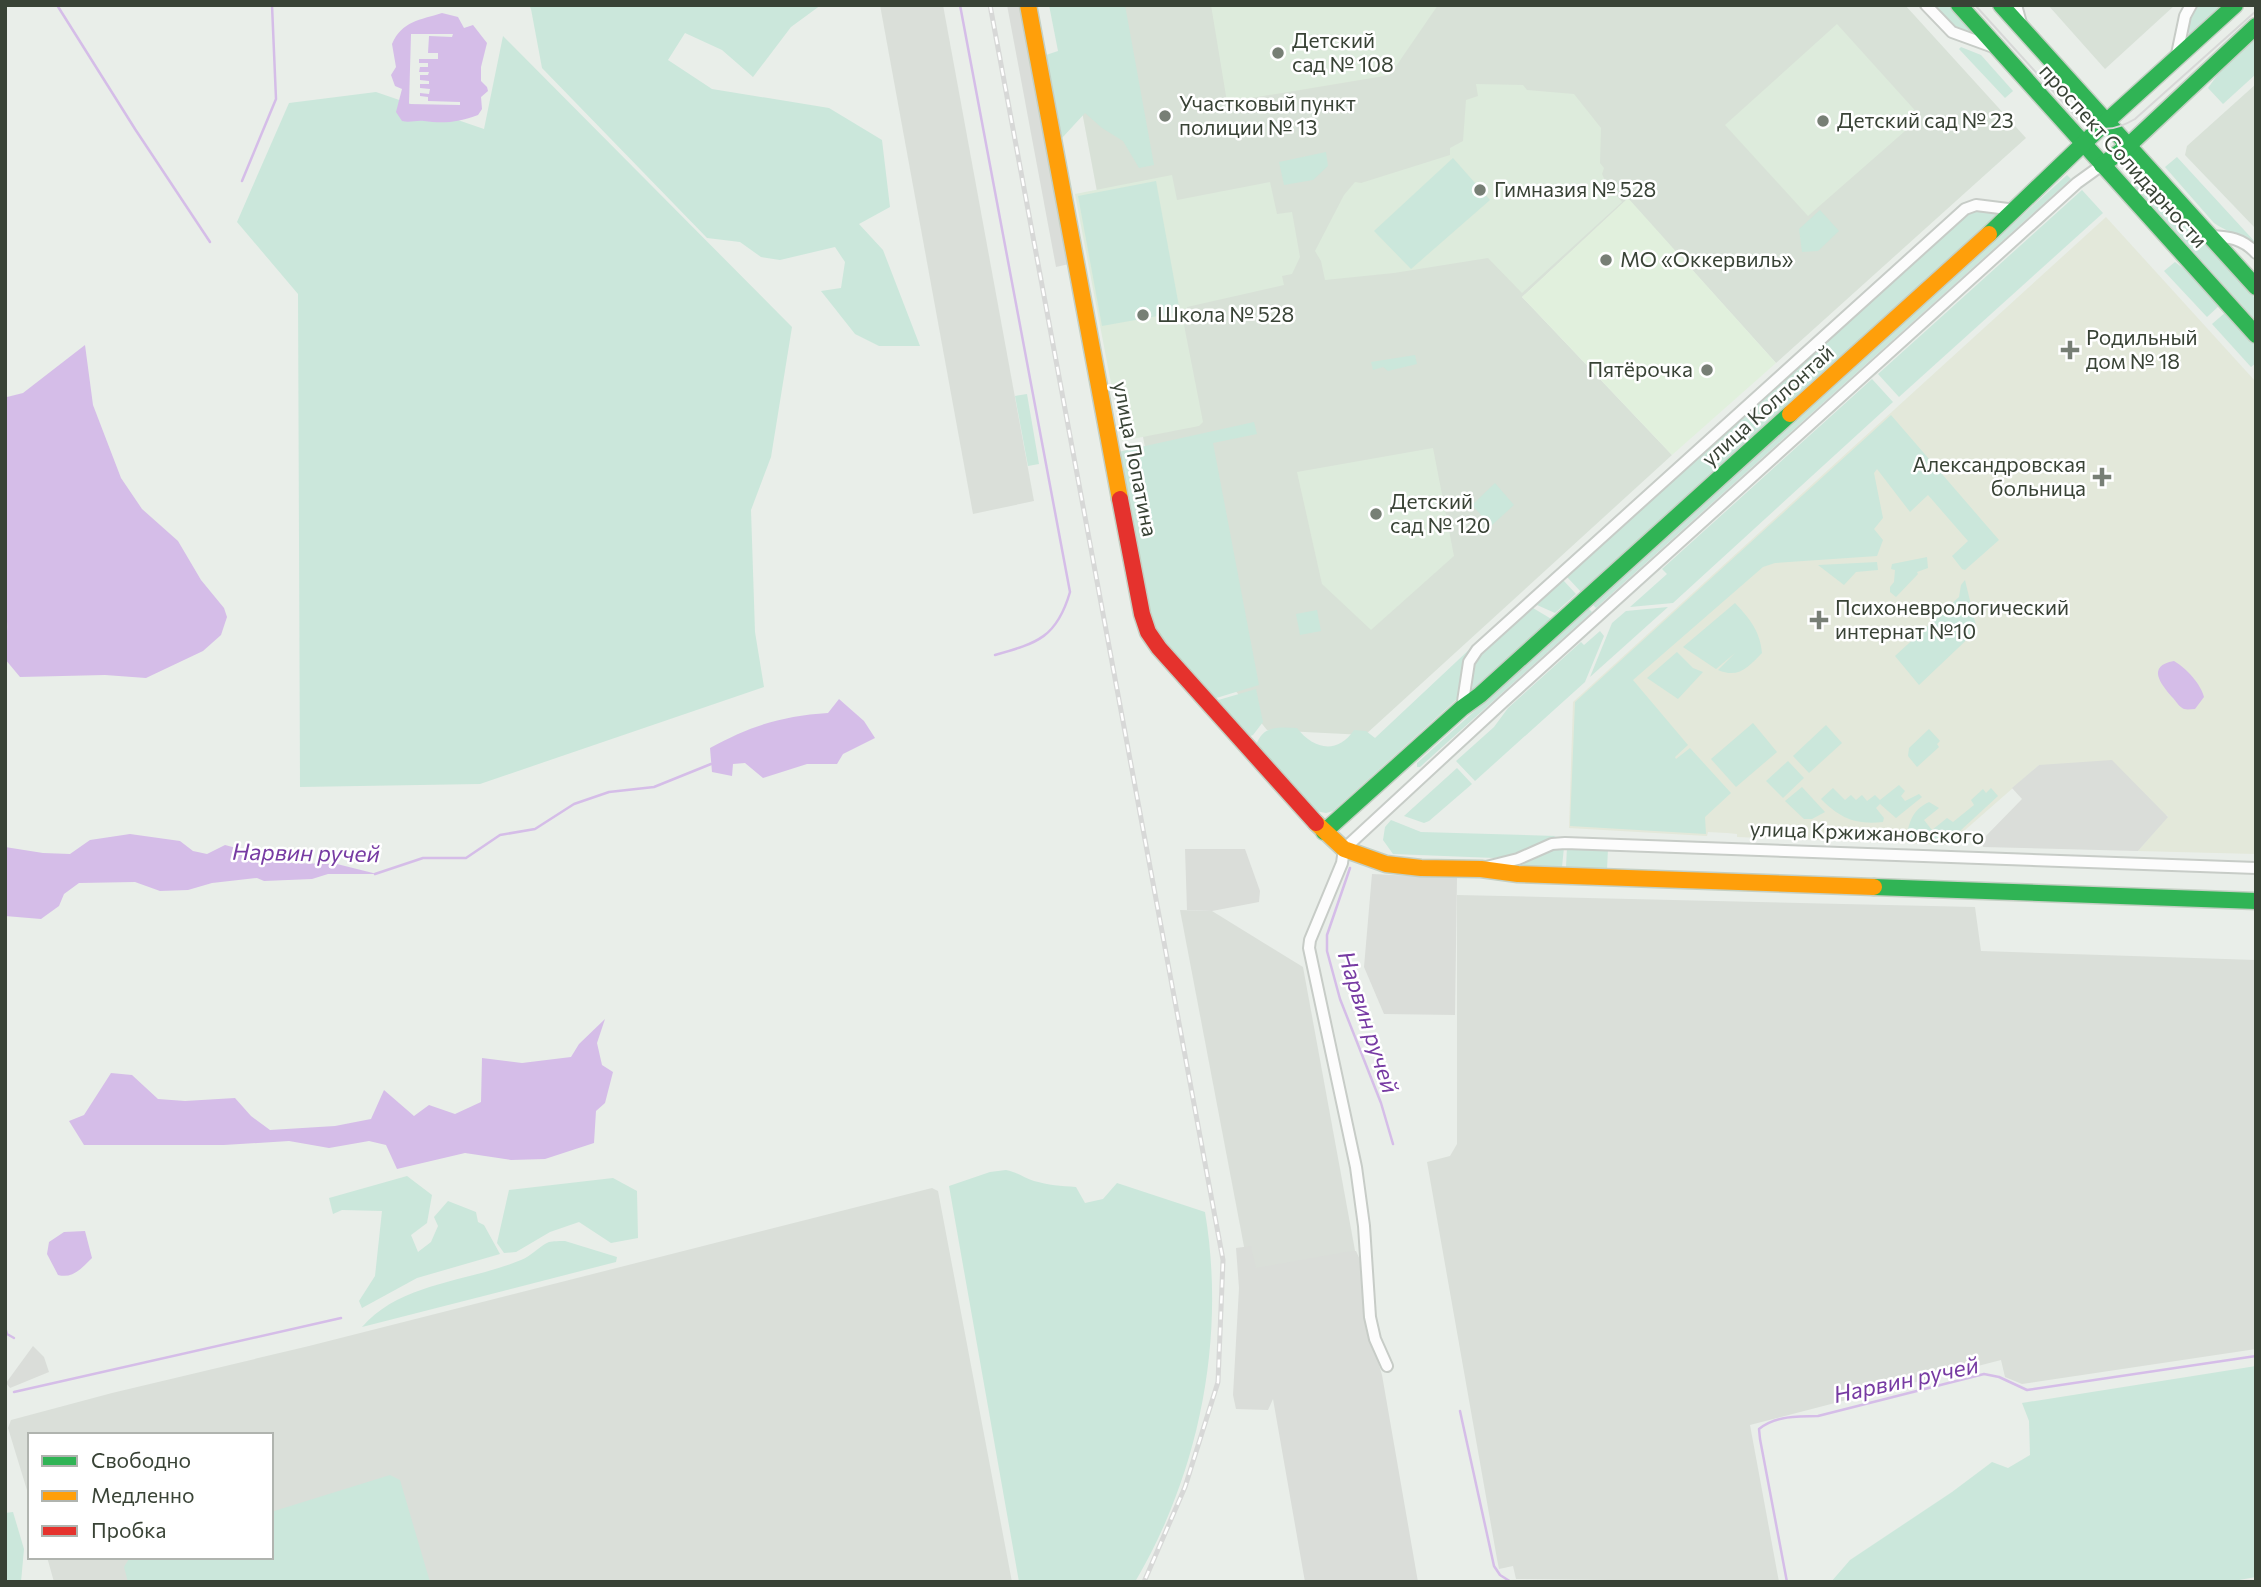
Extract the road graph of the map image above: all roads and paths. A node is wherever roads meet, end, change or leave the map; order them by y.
1 (1028, 5) edge
2 (1926, 5) edge
3 (1959, 5) edge
4 (2001, 5) edge
5 (2016, 5) edge
6 (2191, 5) edge
7 (2235, 5) edge
8 (2256, 26) edge
9 (2023, 29) junction
10 (1999, 49) junction
11 (2176, 59) junction
12 (2106, 122) junction
13 (2085, 145) junction
14 (2128, 146) junction
15 (2102, 164) junction
16 (2015, 210) junction
17 (2210, 236) junction
18 (2256, 253) edge
19 (2256, 287) edge
20 (2256, 335) edge
21 (1462, 708) junction
22 (1324, 832) junction
23 (1344, 849) junction
24 (1518, 866) junction
25 (2256, 868) edge
26 (2256, 901) edge
27 (1387, 1366) dead end

1 - 22 street, улица Лопатина
2 - 10 street
3 - 10 street, проспект Солидарности
4 - 9 street, проспект Солидарности
5 - 9 street
6 - 11 street
7 - 11 street, улица Коллонтай
8 - 14 street, улица Коллонтай
9 - 12 street, проспект Солидарности
10 - 13 street, проспект Солидарности
11 - 12 street, улица Коллонтай
12 - 13 street, улица Коллонтай
12 - 14 street, проспект Солидарности
13 - 15 street, проспект Солидарности
13 - 16 street, улица Коллонтай
14 - 15 street, улица Коллонтай
14 - 17 street, проспект Солидарности
15 - 20 street, проспект Солидарности
15 - 23 street, улица Коллонтай
16 - 21 street, улица Коллонтай
16 - 21 street
17 - 18 street
17 - 19 street, проспект Солидарности
21 - 22 street, улица Коллонтай
22 - 23 street, улица Лопатина
23 - 24 street
23 - 27 street
24 - 25 street, улица Кржижановского
24 - 26 street

